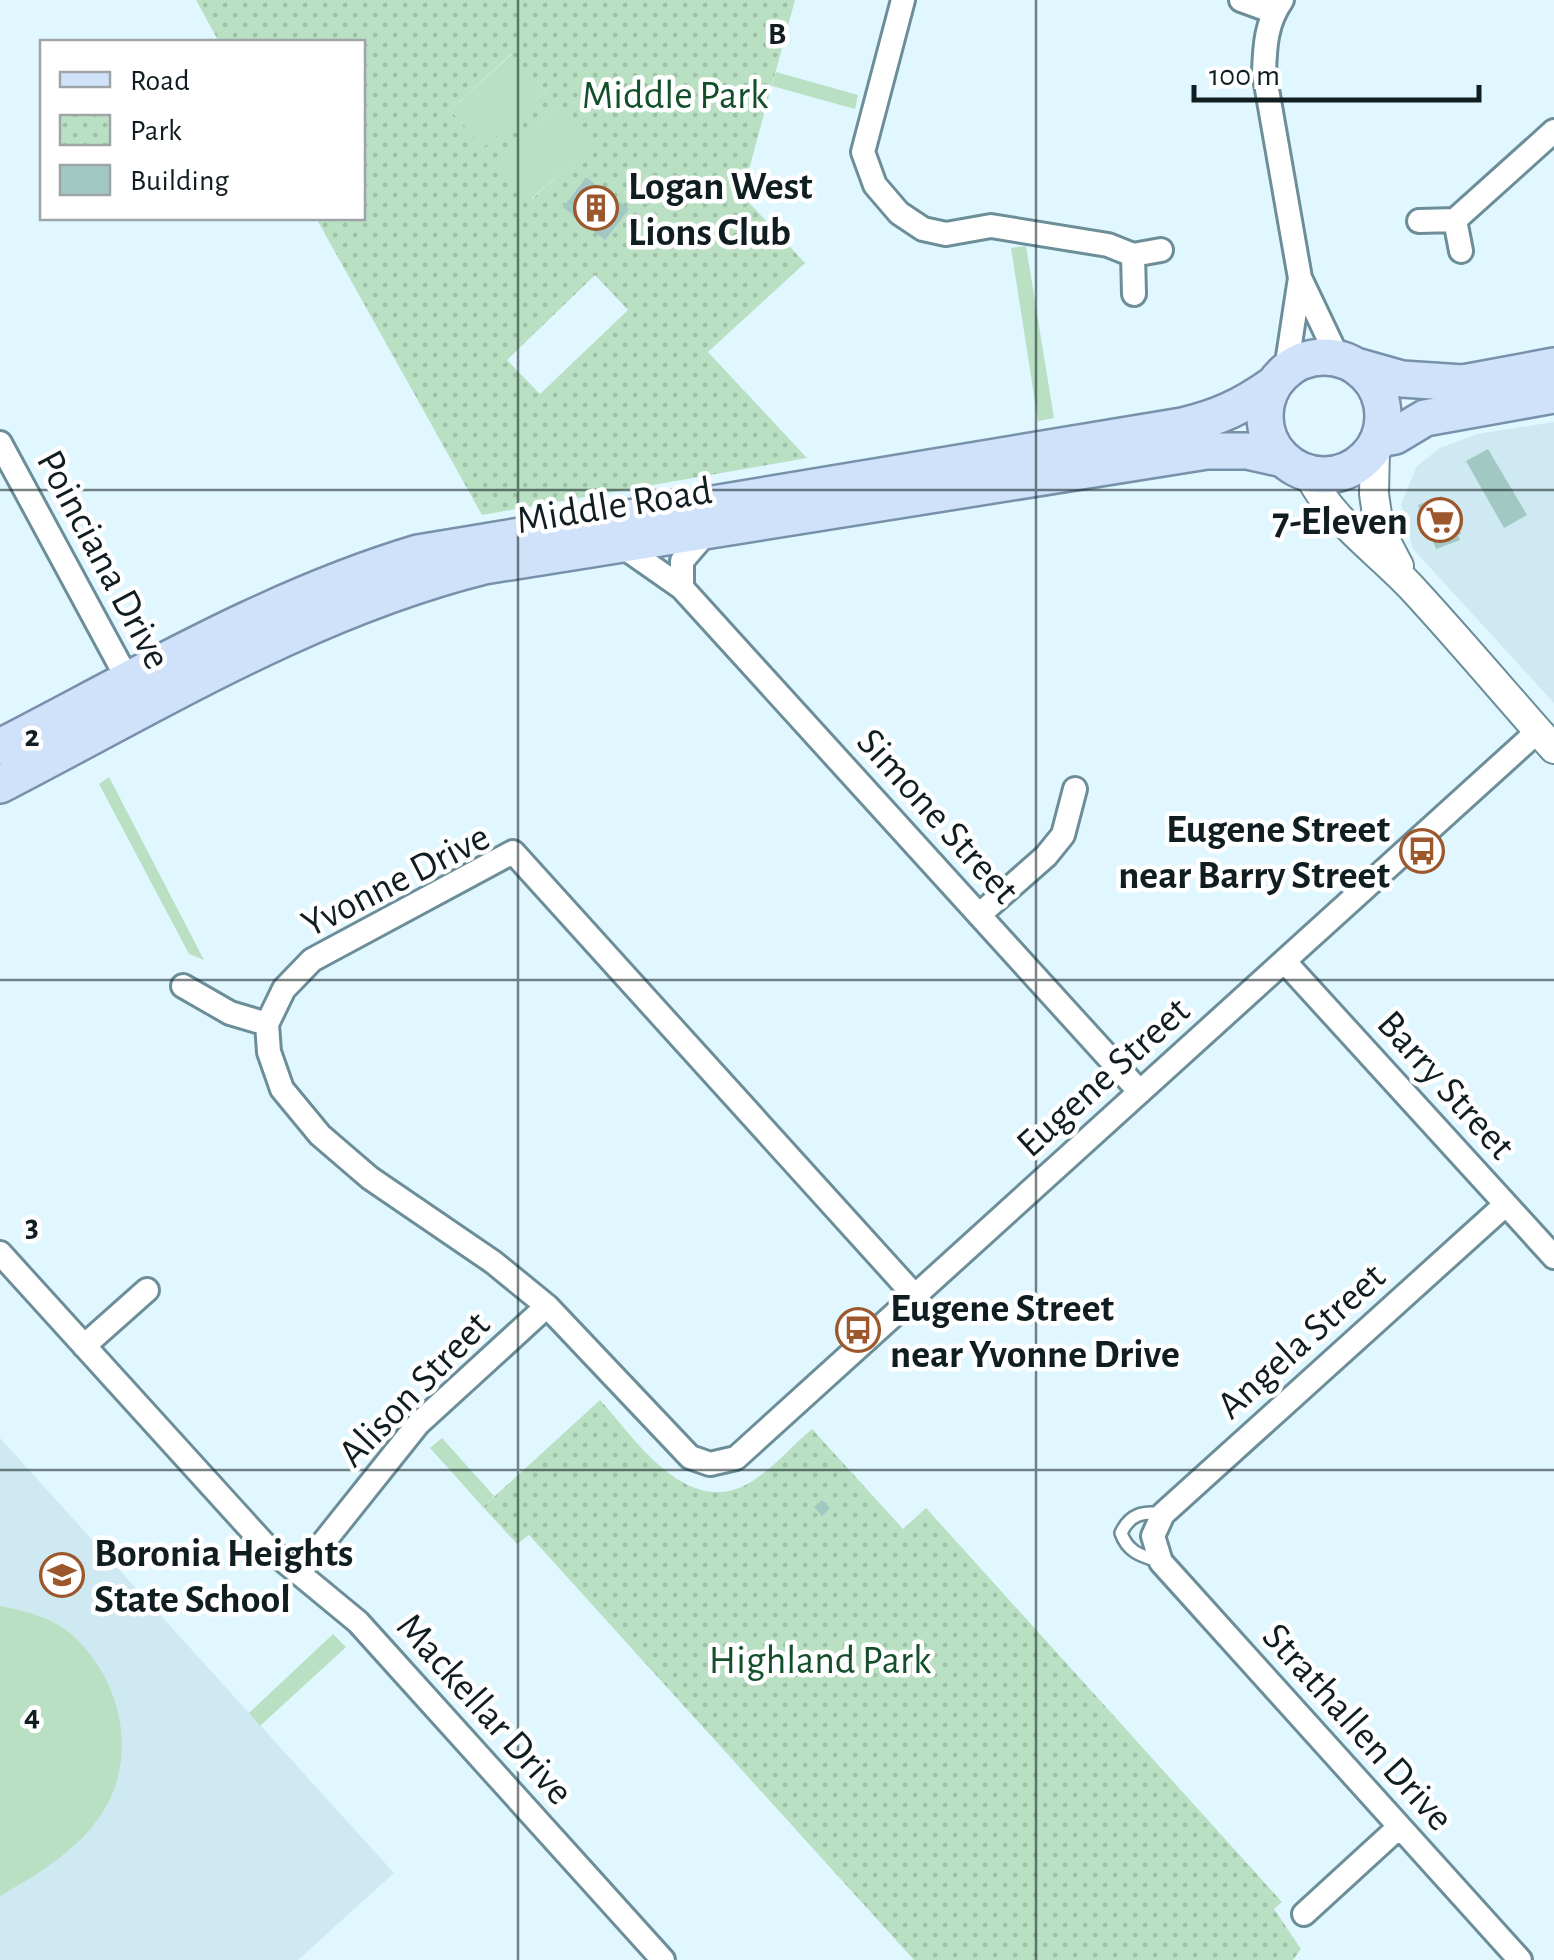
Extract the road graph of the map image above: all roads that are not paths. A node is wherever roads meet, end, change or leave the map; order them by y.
1 (903, 0) edge
2 (1241, 0) edge
3 (1278, 6) edge
4 (1554, 131) edge
5 (1454, 220) junction
6 (1420, 222) dead end
7 (1161, 250) dead end
8 (1462, 251) dead end
9 (1133, 255) junction
10 (1300, 278) junction
11 (1134, 294) dead end
12 (1347, 362) junction
13 (1554, 366) edge
14 (1280, 377) junction
15 (1554, 395) edge
16 (0, 443) edge
17 (1377, 443) junction
18 (1296, 466) junction
19 (706, 533) junction
20 (622, 546) junction
21 (1408, 584) junction
22 (682, 588) junction
23 (136, 695) junction
24 (1546, 740) edge
25 (0, 747) edge
26 (0, 786) edge
27 (1075, 789) dead end
28 (979, 915) junction
29 (1285, 962) junction
30 (183, 986) dead end
31 (268, 1024) junction
32 (1140, 1092) junction
33 (1505, 1204) junction
34 (0, 1252) edge
35 (1554, 1258) edge
36 (147, 1290) dead end
37 (915, 1296) junction
38 (547, 1306) junction
39 (84, 1346) junction
40 (1164, 1514) junction
41 (1153, 1536) joint
42 (1161, 1562) junction
43 (299, 1573) junction
44 (1399, 1828) junction
45 (1304, 1914) dead end
46 (663, 1960) edge
47 (1520, 1960) edge

1 - 9 street
2 - 3 street
3 - 10 street
4 - 5 street
5 - 6 street
5 - 8 street
7 - 9 street
9 - 11 street
10 - 12 street
10 - 14 street
12 - 13 main road
12 - 14 main road
12 - 17 main road
14 - 18 main road
14 - 23 main road, Middle Road
15 - 17 main road
16 - 23 street, Poinciana Drive
17 - 18 main road
17 - 21 street
18 - 19 main road, Middle Road
18 - 21 street
19 - 20 main road, Middle Road
19 - 22 street
20 - 22 street, Simone Street
20 - 23 main road, Middle Road
21 - 24 street
22 - 28 street, Simone Street
23 - 25 main road, Middle Road
23 - 26 main road, Middle Road
24 - 29 street, Eugene Street
27 - 28 street
28 - 32 street, Simone Street
29 - 32 street, Eugene Street
29 - 33 street, Barry Street
30 - 31 street
31 - 37 street, Yvonne Drive
31 - 38 street
32 - 37 street, Eugene Street
33 - 35 street, Barry Street
33 - 40 street, Angela Street
34 - 39 street, Mackellar Drive
36 - 39 street
37 - 38 street, Eugene Street
38 - 43 street, Alison Street
39 - 43 street, Mackellar Drive
40 - 41 street, Angela Street
40 - 42 lane
41 - 42 street, Strathallen Drive
42 - 44 street, Strathallen Drive
43 - 46 street, Mackellar Drive
44 - 45 street
44 - 47 street, Strathallen Drive

